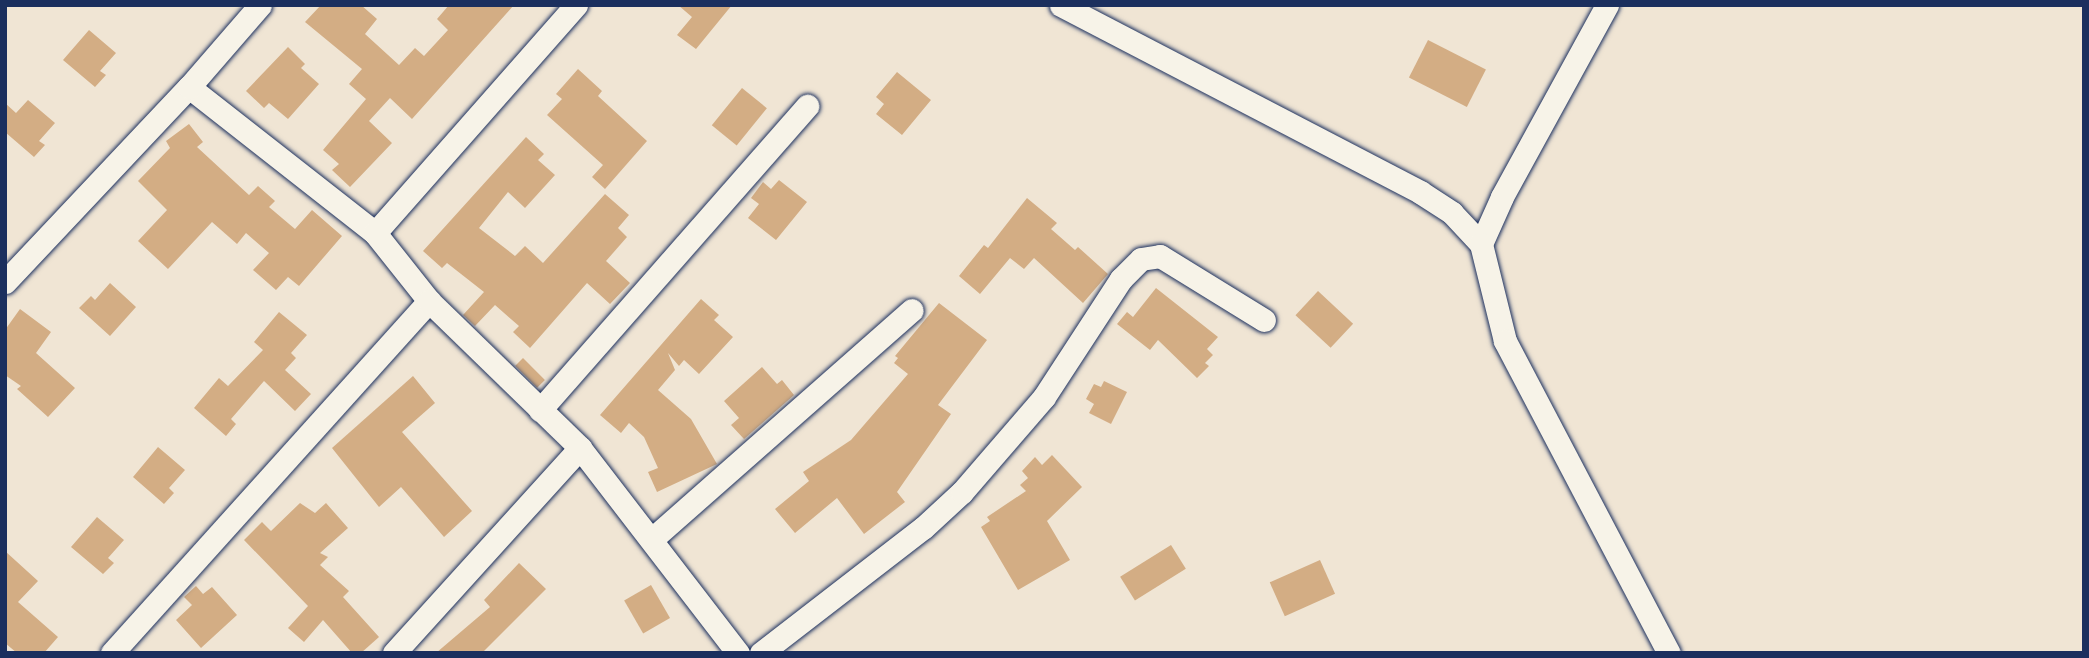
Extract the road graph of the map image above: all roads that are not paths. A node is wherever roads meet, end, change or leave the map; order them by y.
1 (260, 5) edge
2 (576, 5) edge
3 (1061, 5) edge
4 (1607, 5) edge
5 (189, 87) junction
6 (807, 106) dead end
7 (375, 233) junction
8 (1482, 244) junction
9 (5, 282) edge
10 (429, 301) junction
11 (912, 310) dead end
12 (1264, 320) dead end
13 (540, 410) junction
14 (580, 448) junction
15 (652, 539) junction
16 (112, 653) edge
17 (394, 653) edge
18 (738, 653) edge
19 (761, 653) edge
20 (1669, 653) edge

1 - 5 street
2 - 7 street
3 - 8 street
4 - 8 street
5 - 7 street
5 - 9 street
6 - 13 street
7 - 10 street
8 - 20 street
10 - 13 street
10 - 16 street
11 - 15 street
12 - 19 street
13 - 14 street
14 - 15 street
14 - 17 street
15 - 18 street

